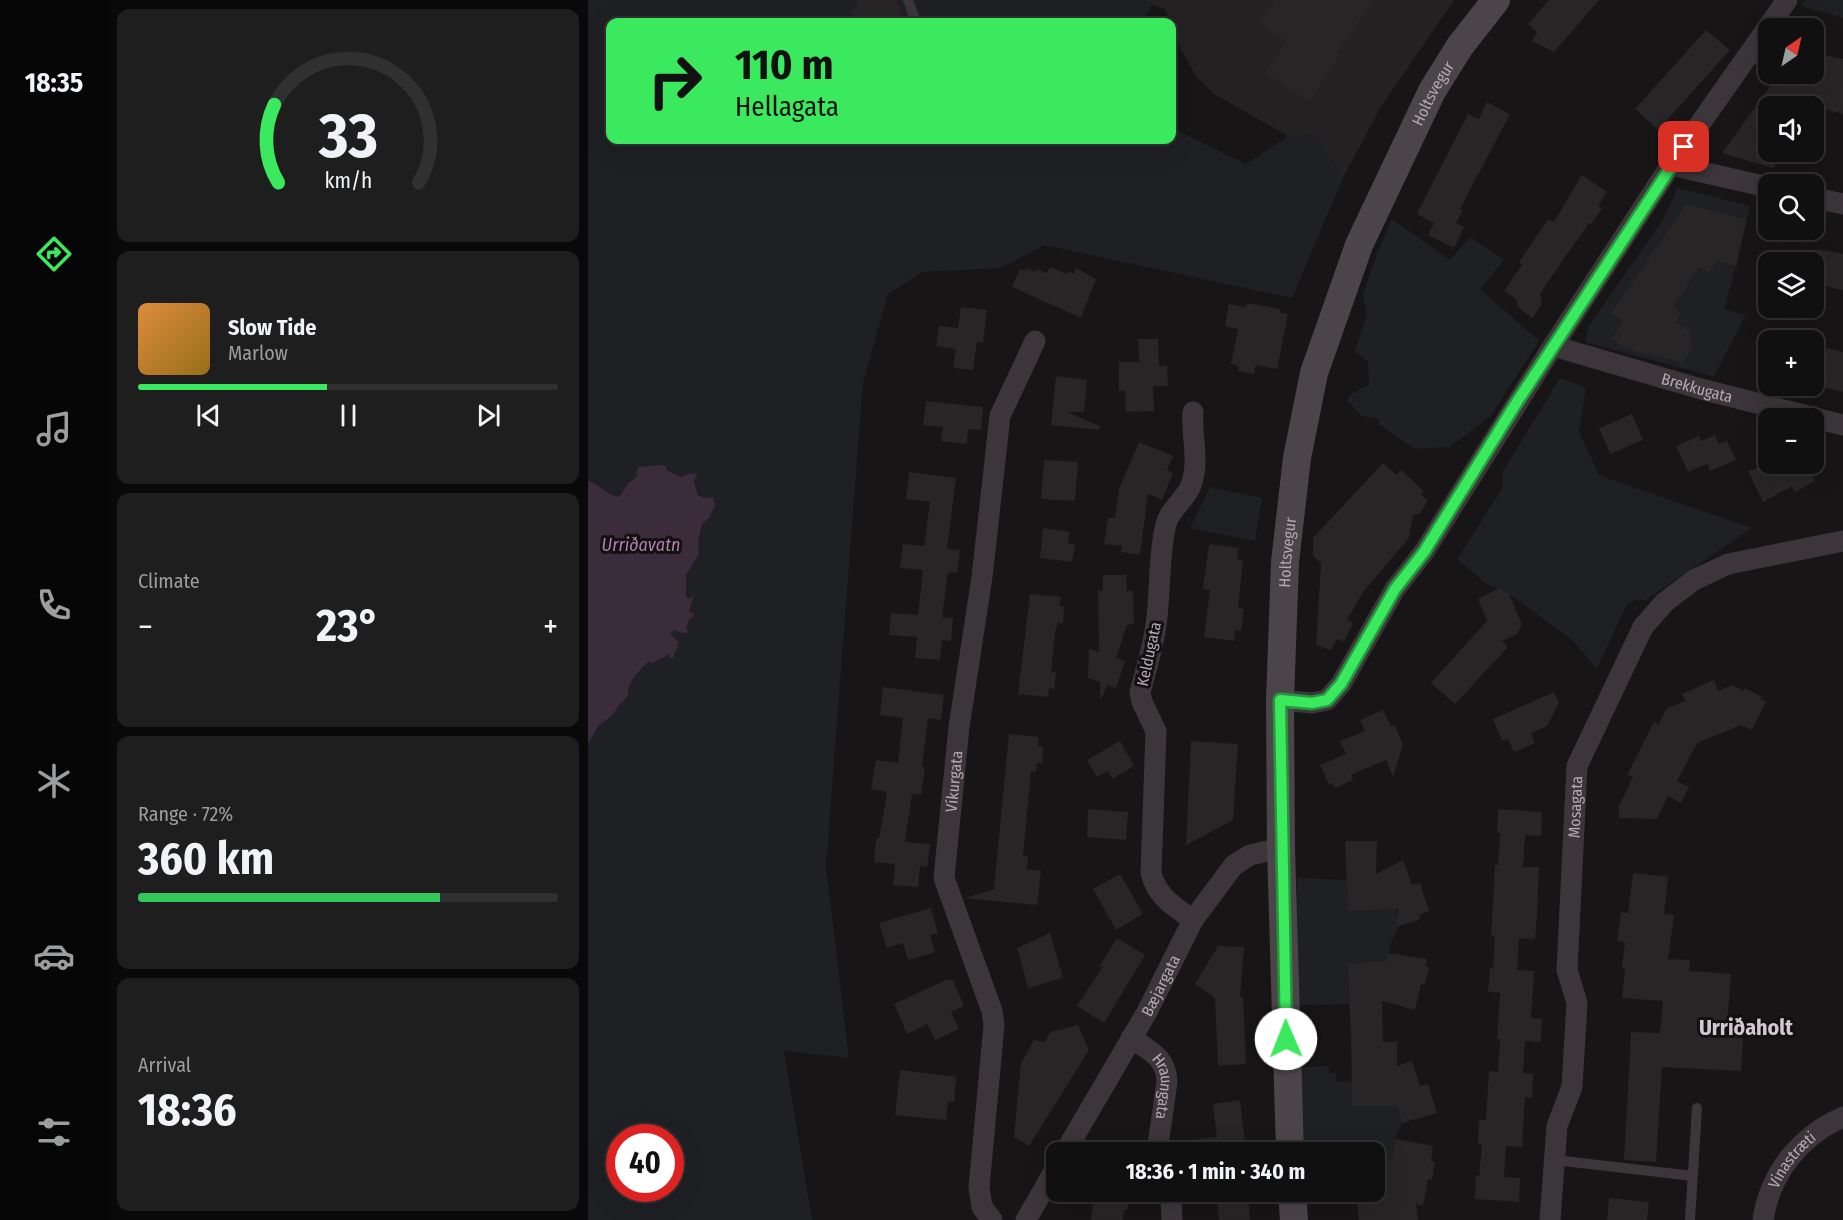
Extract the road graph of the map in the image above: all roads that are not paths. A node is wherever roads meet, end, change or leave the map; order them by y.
1 (908, 0) edge
2 (1496, 0) edge
3 (1786, 0) edge
4 (915, 18) edge
5 (1671, 165) junction
6 (1758, 185) edge
7 (1824, 200) edge
8 (1843, 204) edge
9 (1035, 341) dead end
10 (1553, 346) junction
11 (1193, 412) dead end
12 (1843, 425) edge
13 (1843, 541) edge
14 (1280, 700) junction
15 (1281, 848) junction
16 (1193, 920) junction
17 (1131, 1038) junction
18 (1698, 1108) dead end
19 (1843, 1117) edge
20 (1071, 1142) edge
21 (1158, 1142) edge
22 (1290, 1142) edge
23 (1555, 1160) junction
24 (1693, 1176) junction
25 (1046, 1185) edge
26 (1171, 1202) edge
27 (1293, 1202) edge
28 (992, 1220) edge
29 (1026, 1220) edge
30 (1172, 1220) edge
31 (1294, 1220) edge
32 (1551, 1220) edge
33 (1690, 1220) edge
34 (1763, 1220) edge

1 - 4 lane
2 - 14 street, Holtsvegur
3 - 5 street
5 - 6 street
5 - 10 street
7 - 8 street
9 - 28 street, Víkurgata
10 - 12 street, Brekkugata
10 - 14 street
11 - 16 street, Keldugata
13 - 23 street, Mosagata
14 - 15 street, Holtsvegur
15 - 16 street, Bæjargata
15 - 22 street, Holtsvegur
16 - 17 street, Bæjargata
17 - 20 street, Bæjargata
17 - 21 street, Hraungata
18 - 24 lane
19 - 34 street, Vinastræti
23 - 24 lane
23 - 32 street, Mosagata
24 - 33 lane
25 - 29 street
26 - 30 street
27 - 31 street

